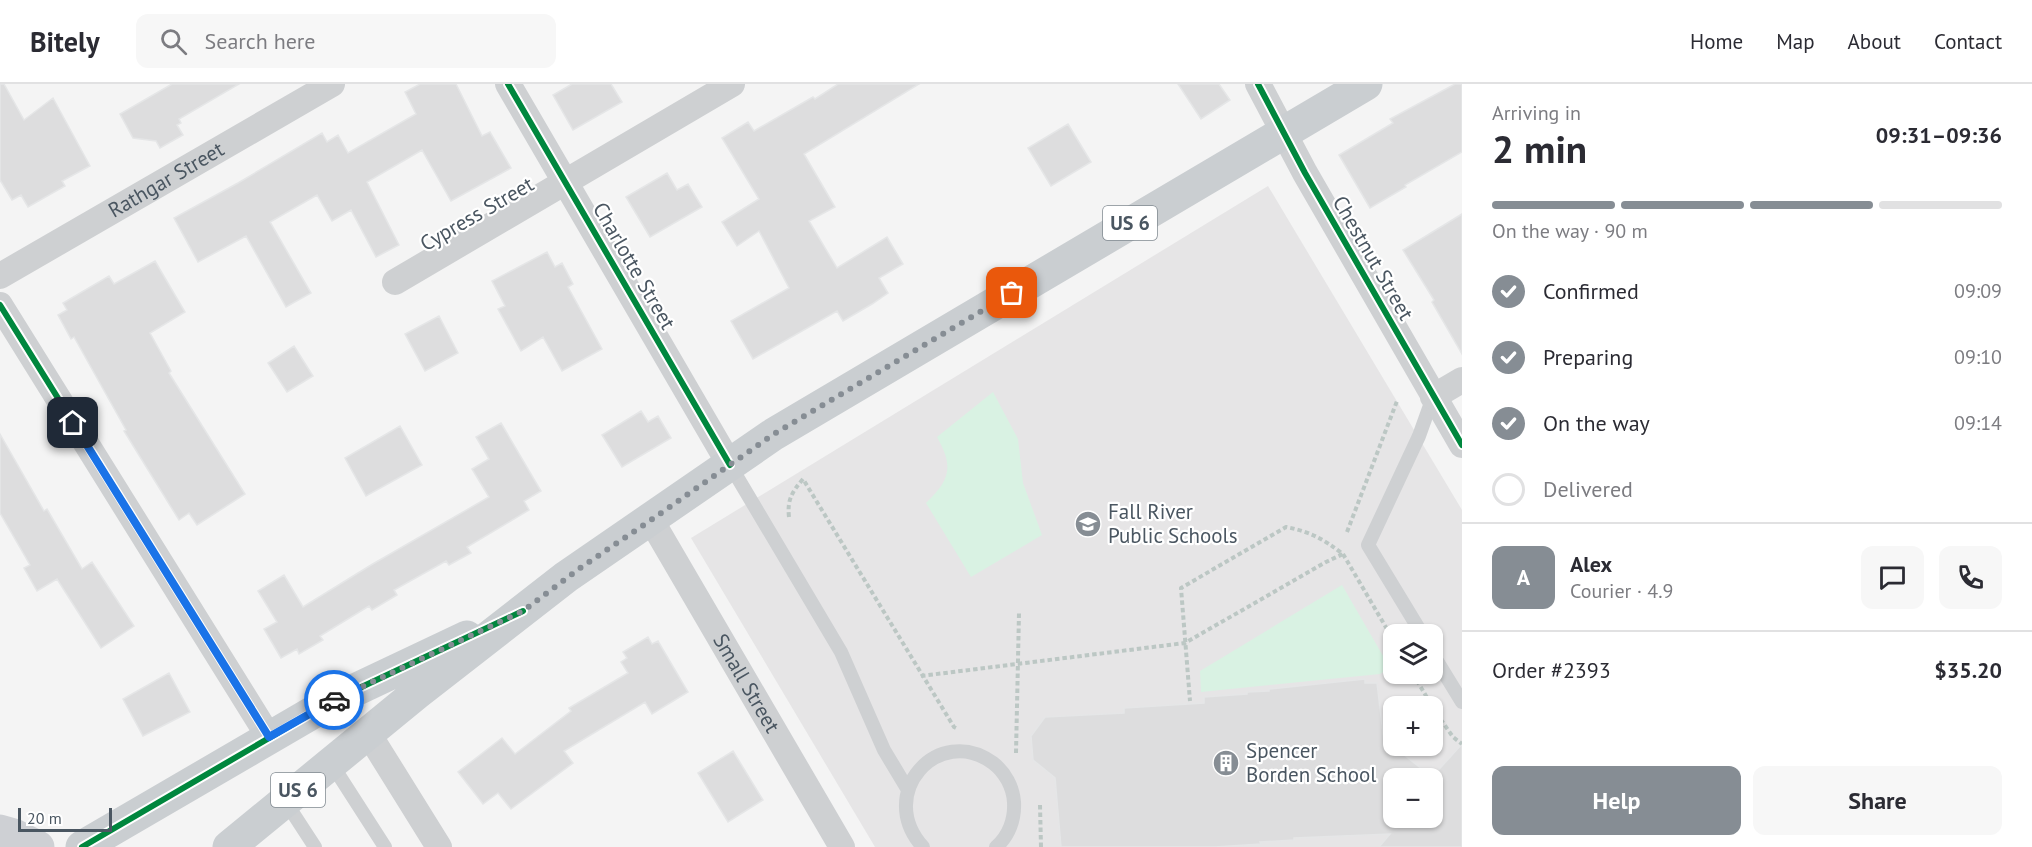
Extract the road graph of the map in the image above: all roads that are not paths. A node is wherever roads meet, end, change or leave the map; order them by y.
1 (332, 84) edge
2 (508, 84) edge
3 (732, 84) edge
4 (1258, 84) edge
5 (1366, 84) edge
6 (1283, 133) junction
7 (565, 182) junction
8 (0, 276) edge
9 (395, 282) dead end
10 (0, 305) edge
11 (1462, 380) edge
12 (1433, 397) junction
13 (1462, 446) edge
14 (730, 465) junction
15 (651, 520) junction
16 (523, 611) junction
17 (1416, 624) edge
18 (1443, 671) edge
19 (1462, 702) edge
20 (368, 733) junction
21 (269, 737) junction
22 (331, 764) junction
23 (908, 790) junction
24 (285, 801) junction
25 (0, 831) edge
26 (38, 847) edge
27 (82, 847) edge
28 (229, 847) edge
29 (315, 847) edge
30 (386, 847) edge
31 (439, 847) edge
32 (842, 847) edge
33 (923, 847) edge
34 (996, 847) edge

1 - 8 street, Rathgar Street
2 - 7 street, Charlotte Street
3 - 7 street, Cypress Street
4 - 6 street, Chestnut Street
5 - 6 main road, US 6
6 - 12 street, Chestnut Street
6 - 14 main road, US 6
7 - 9 street, Cypress Street
7 - 14 street, Charlotte Street
10 - 21 street
11 - 12 street
12 - 13 street, Chestnut Street
12 - 17 lane
14 - 15 main road, US 6
14 - 23 lane
15 - 16 main road, US 6
15 - 32 street, Small Street
16 - 20 main road, US 6
16 - 21 main road
18 - 19 lane
20 - 22 main road, US 6
20 - 31 street
21 - 27 main road
22 - 24 main road, US 6
22 - 30 lane
23 - 33 lane
23 - 34 lane
24 - 28 main road, US 6
24 - 29 lane
25 - 26 street

